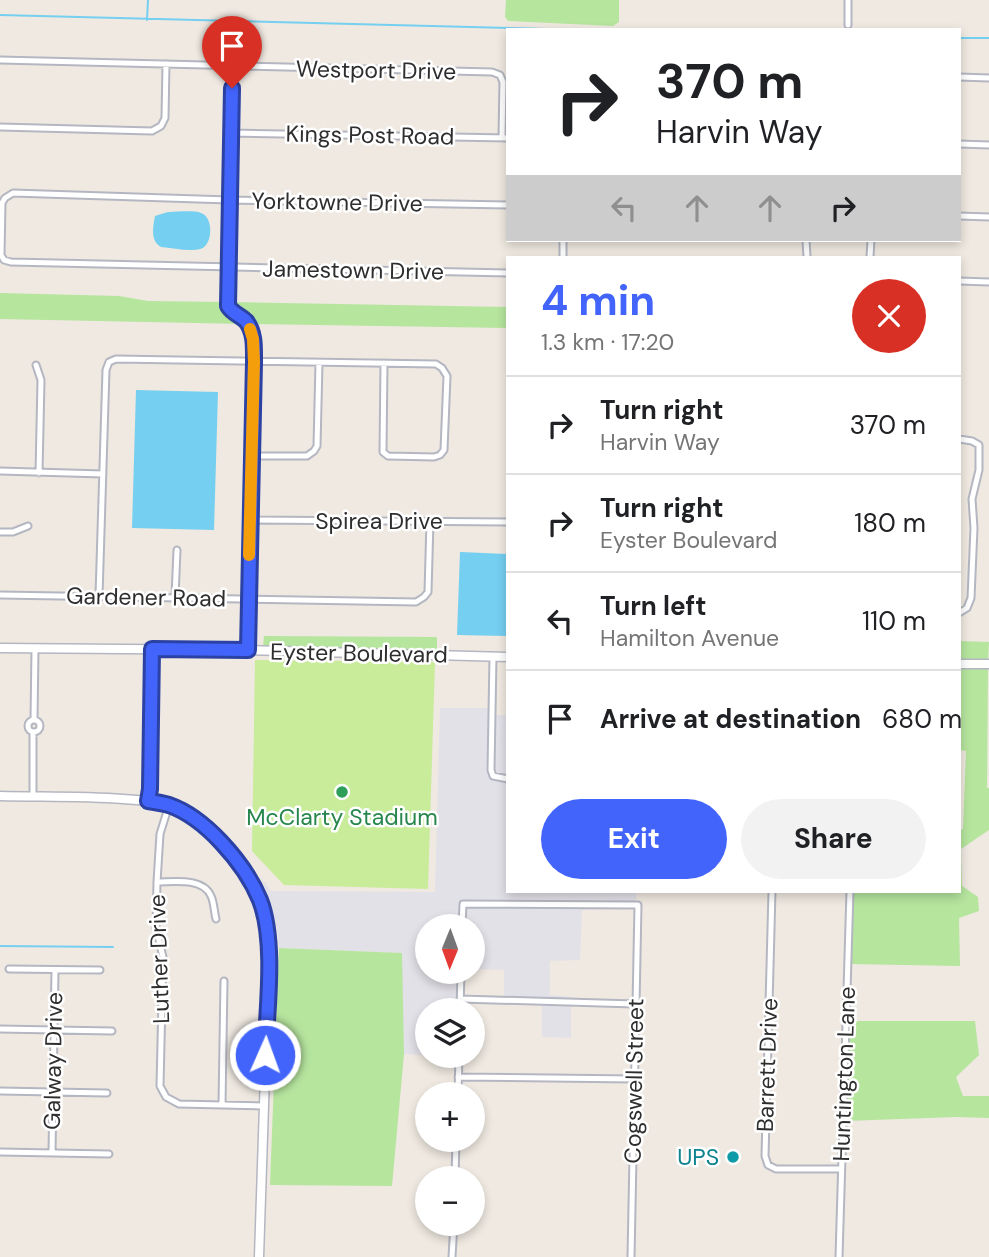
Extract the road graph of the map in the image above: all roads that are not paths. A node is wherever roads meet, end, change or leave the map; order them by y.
1 (848, 0) edge
2 (848, 25) dead end
3 (0, 60) edge
4 (166, 64) junction
5 (232, 66) junction
6 (961, 77) edge
7 (989, 78) edge
8 (0, 127) edge
9 (232, 133) junction
10 (505, 138) edge
11 (961, 144) edge
12 (989, 145) edge
13 (229, 200) junction
14 (2, 203) joint
15 (506, 205) edge
16 (961, 216) edge
17 (989, 217) edge
18 (228, 268) junction
19 (506, 273) edge
20 (961, 281) edge
21 (989, 282) edge
22 (254, 362) junction
23 (319, 363) junction
24 (384, 363) junction
25 (36, 365) dead end
26 (961, 439) edge
27 (252, 456) junction
28 (0, 471) edge
29 (39, 473) junction
30 (103, 474) junction
31 (250, 520) junction
32 (430, 521) junction
33 (506, 522) edge
34 (28, 526) dead end
35 (0, 532) edge
36 (177, 550) dead end
37 (0, 595) edge
38 (99, 596) junction
39 (176, 597) junction
40 (248, 599) junction
41 (961, 612) edge
42 (0, 648) edge
43 (35, 649) junction
44 (152, 649) junction
45 (248, 650) junction
46 (493, 656) junction
47 (506, 657) edge
48 (961, 664) edge
49 (989, 664) edge
50 (506, 779) edge
51 (0, 796) edge
52 (33, 796) junction
53 (148, 801) junction
54 (169, 805) junction
55 (157, 882) junction
56 (772, 893) edge
57 (850, 893) edge
58 (463, 914) edge
59 (216, 919) dead end
60 (9, 969) dead end
61 (55, 970) junction
62 (100, 970) dead end
63 (225, 981) dead end
64 (485, 1000) edge
65 (635, 1004) junction
66 (0, 1029) edge
67 (54, 1031) junction
68 (112, 1031) dead end
69 (458, 1068) edge
70 (458, 1077) junction
71 (634, 1079) junction
72 (458, 1082) edge
73 (0, 1091) edge
74 (53, 1092) junction
75 (107, 1093) dead end
76 (222, 1105) junction
77 (263, 1106) junction
78 (0, 1152) edge
79 (52, 1153) junction
80 (109, 1154) dead end
81 (841, 1169) junction
82 (453, 1236) edge
83 (259, 1257) edge
84 (452, 1257) edge
85 (631, 1257) edge
86 (839, 1257) edge

1 - 2 street
3 - 4 street, Westport Drive
4 - 5 street, Westport Drive
4 - 8 street
5 - 9 street
5 - 10 street, Westport Drive
6 - 7 street
9 - 10 street, Kings Post Road
9 - 13 street
11 - 12 street
13 - 14 street, Yorktowne Drive
13 - 15 street, Yorktowne Drive
13 - 18 street
14 - 18 street, Jamestown Drive
16 - 17 street
18 - 19 street, Jamestown Drive
18 - 22 street
20 - 21 street
22 - 23 street
22 - 27 street
22 - 30 street
23 - 24 street
23 - 27 street
24 - 24 street
25 - 29 street
26 - 41 street
27 - 31 street
28 - 29 street
29 - 30 street
30 - 38 street
31 - 32 street, Spirea Drive
31 - 40 street
32 - 33 street, Spirea Drive
32 - 40 street, Gardener Road
34 - 35 street
36 - 39 street
37 - 38 street, Gardener Road
38 - 39 street, Gardener Road
39 - 40 street, Gardener Road
40 - 45 street
42 - 43 street, Eyster Boulevard
43 - 44 street, Eyster Boulevard
43 - 52 street
44 - 45 street, Eyster Boulevard
44 - 53 street
45 - 46 street, Eyster Boulevard
46 - 47 street, Eyster Boulevard
46 - 50 street
48 - 49 street
51 - 52 street
52 - 53 street
53 - 54 street
54 - 55 street, Luther Drive
54 - 77 street
55 - 59 street
55 - 76 street, Luther Drive
56 - 81 street, Barrett Drive
57 - 81 street, Huntington Lane
58 - 65 street, Cogswell Street
60 - 61 street
61 - 62 street
61 - 67 street, Galway Drive
63 - 76 street
64 - 65 street
65 - 71 street, Cogswell Street
66 - 67 street
67 - 68 street
67 - 74 street, Galway Drive
69 - 70 street
70 - 71 street
70 - 72 street
71 - 85 street, Cogswell Street
73 - 74 street
74 - 75 street
74 - 79 street, Galway Drive
76 - 77 street, Luther Drive
77 - 83 street
78 - 79 street
79 - 80 street
81 - 86 street, Huntington Lane
82 - 84 street

